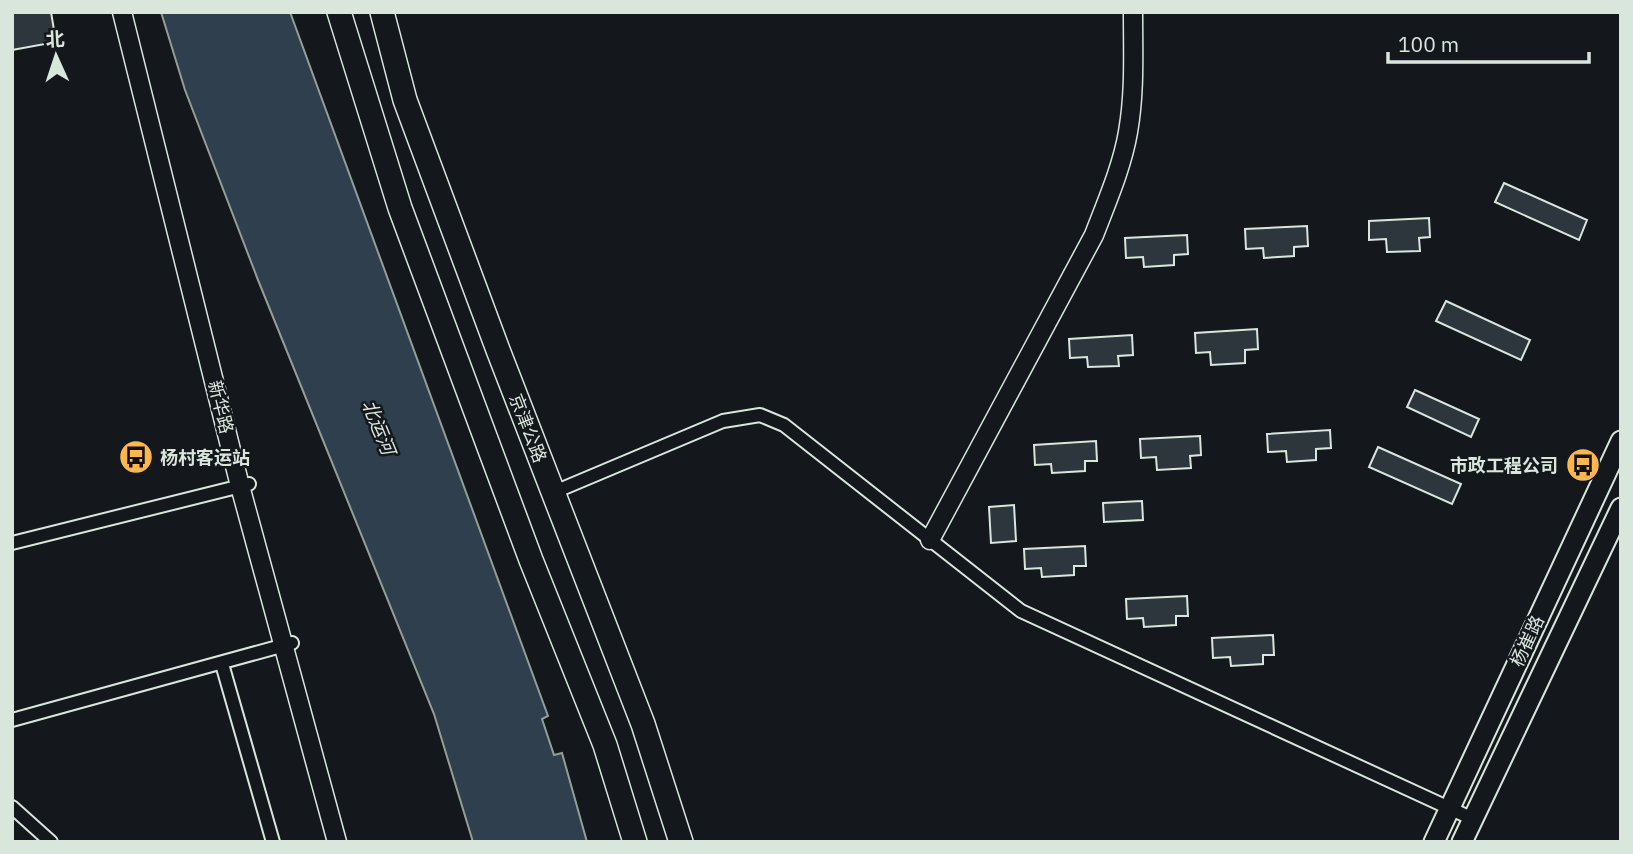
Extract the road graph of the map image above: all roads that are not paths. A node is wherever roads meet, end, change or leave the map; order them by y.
1 (122, 12) edge
2 (132, 12) edge
3 (339, 12) edge
4 (382, 12) edge
5 (1133, 12) edge
6 (1621, 441) edge
7 (245, 485) junction
8 (552, 493) junction
9 (1621, 508) edge
10 (930, 540) junction
11 (12, 543) edge
12 (288, 645) junction
13 (222, 664) junction
14 (12, 720) edge
15 (12, 807) edge
16 (1449, 809) junction
17 (1473, 819) junction
18 (51, 842) edge
19 (273, 842) edge
20 (337, 842) edge
21 (346, 842) edge
22 (635, 842) edge
23 (681, 842) edge
24 (1434, 842) edge
25 (1462, 842) edge

1 - 7 street, 新华路
2 - 7 street, 新华路
3 - 22 highway
4 - 8 highway, 京津公路
5 - 10 street
6 - 16 main road, 杨崔路
7 - 11 street
7 - 12 street, 新华路
8 - 10 street
8 - 23 highway, 京津公路
9 - 17 main road, 杨崔路
10 - 16 street
12 - 13 street
12 - 20 street, 新华路
12 - 21 street, 新华路
13 - 14 street
13 - 19 street
15 - 18 street
16 - 17 street
16 - 24 main road, 杨崔路
17 - 25 main road, 杨崔路

